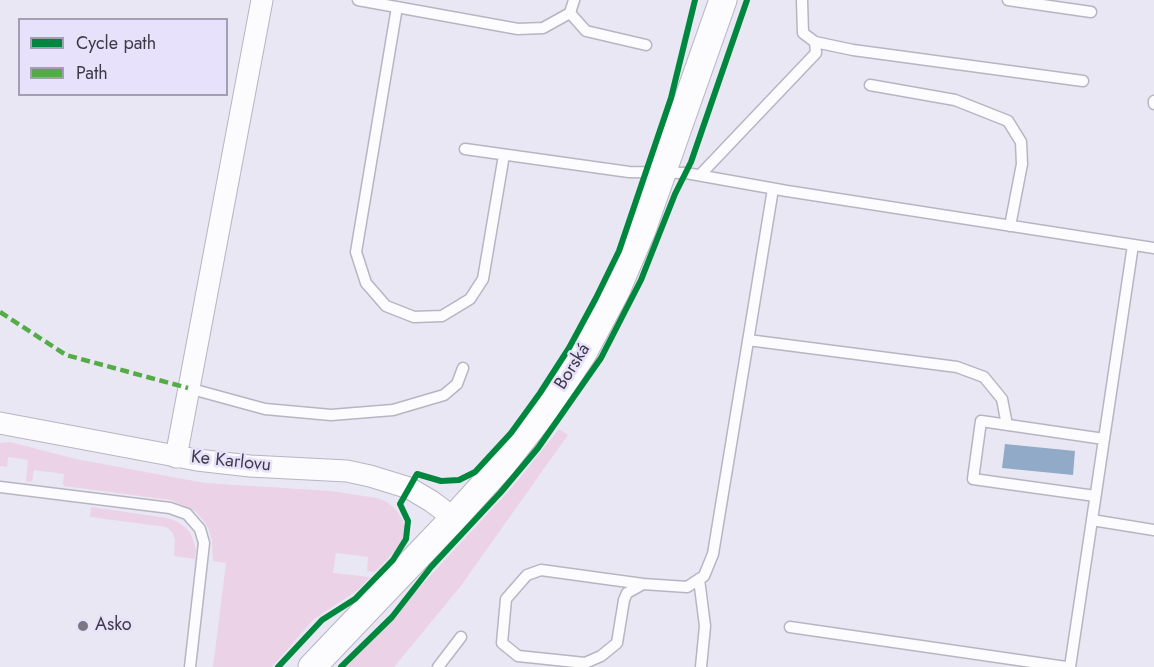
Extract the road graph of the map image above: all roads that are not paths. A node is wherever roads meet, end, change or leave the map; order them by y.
1 (262, 0) edge
2 (358, 0) edge
3 (574, 0) edge
4 (723, 0) edge
5 (802, 0) edge
6 (1008, 0) edge
7 (397, 8) junction
8 (1091, 12) dead end
9 (570, 13) junction
10 (815, 42) junction
11 (646, 45) dead end
12 (1083, 81) dead end
13 (870, 85) dead end
14 (465, 149) dead end
15 (504, 154) junction
16 (663, 172) junction
17 (700, 175) junction
18 (773, 189) junction
19 (1010, 226) junction
20 (1133, 245) junction
21 (1154, 248) edge
22 (748, 340) junction
23 (463, 368) dead end
24 (188, 388) junction
25 (0, 423) edge
26 (1007, 425) junction
27 (1104, 439) junction
28 (176, 457) junction
29 (0, 487) edge
30 (1095, 496) junction
31 (454, 518) junction
32 (1092, 520) junction
33 (1154, 530) edge
34 (699, 579) junction
35 (643, 584) junction
36 (790, 627) dead end
37 (461, 637) dead end
38 (190, 667) edge
39 (312, 667) edge
40 (438, 667) edge
41 (701, 667) edge
42 (1068, 667) edge

1 - 24 street
2 - 7 lane
3 - 9 lane
4 - 16 street, Borská
5 - 10 lane
6 - 8 lane
7 - 9 lane
7 - 15 lane
9 - 11 lane
10 - 12 lane
10 - 17 lane
13 - 19 lane
14 - 15 lane
15 - 16 lane
16 - 17 lane
16 - 31 street, Borská
17 - 18 lane
18 - 19 lane
18 - 22 lane
19 - 20 lane
20 - 21 lane
20 - 27 lane
22 - 26 lane
22 - 34 lane
23 - 24 lane
24 - 28 street
25 - 28 street, Ke Karlovu
26 - 27 lane
26 - 30 lane
27 - 30 lane
28 - 31 street, Ke Karlovu
29 - 38 lane
30 - 32 lane
31 - 39 street, Borská
32 - 33 lane
32 - 42 lane
34 - 35 lane
34 - 41 lane
35 - 35 lane
36 - 42 lane
37 - 40 lane

